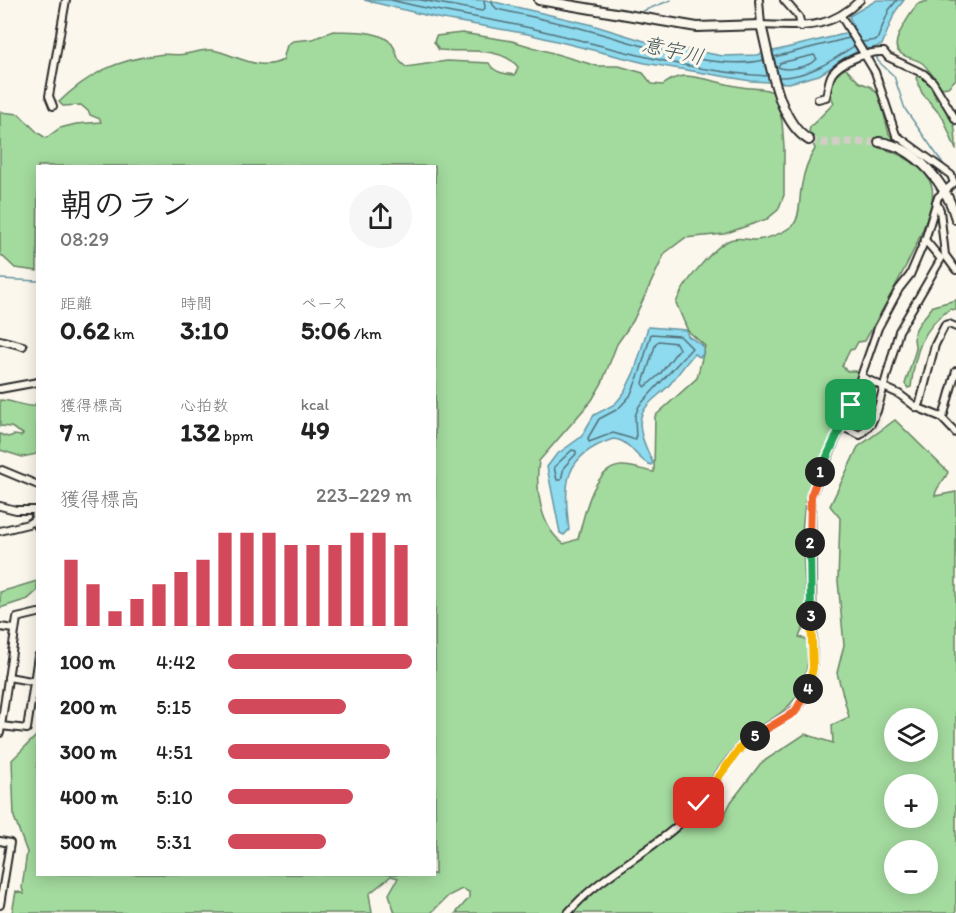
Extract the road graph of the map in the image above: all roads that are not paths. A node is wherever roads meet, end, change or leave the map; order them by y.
1 (66, 0) edge
2 (539, 0) edge
3 (759, 0) edge
4 (784, 0) edge
5 (860, 0) edge
6 (583, 4) edge
7 (842, 18) junction
8 (762, 27) junction
9 (801, 27) junction
10 (863, 55) junction
11 (818, 99) dead end
12 (53, 106) dead end
13 (956, 120) edge
14 (809, 140) tunnel mouth
15 (879, 142) tunnel mouth
16 (944, 192) junction
17 (936, 202) junction
18 (956, 219) edge
19 (925, 240) junction
20 (943, 256) junction
21 (956, 270) edge
22 (956, 327) edge
23 (0, 340) edge
24 (23, 346) dead end
25 (956, 371) edge
26 (862, 377) junction
27 (36, 382) edge
28 (885, 387) junction
29 (0, 389) edge
30 (916, 407) junction
31 (941, 417) junction
32 (842, 427) junction
33 (956, 433) edge
34 (1, 471) edge
35 (36, 484) edge
36 (0, 506) edge
37 (36, 510) edge
38 (36, 513) edge
39 (34, 520) junction
40 (36, 524) edge
41 (0, 531) edge
42 (36, 613) edge
43 (0, 627) edge
44 (14, 629) junction
45 (8, 677) junction
46 (36, 682) edge
47 (2, 698) edge
48 (1, 729) edge
49 (0, 841) edge
50 (0, 905) edge
51 (568, 913) edge

1 - 12 street
2 - 6 street
3 - 8 street
4 - 9 street
5 - 7 street
6 - 8 street
7 - 9 street
7 - 10 street
8 - 9 street
8 - 14 street
10 - 11 street
10 - 13 street
10 - 16 street
15 - 16 street
16 - 17 street
16 - 18 street
17 - 19 street
17 - 20 street
19 - 20 street
19 - 26 street
20 - 21 street
20 - 28 street
22 - 30 street
23 - 24 street
25 - 31 street
26 - 28 street
26 - 32 street
27 - 29 street
28 - 30 street
28 - 32 street
30 - 31 street
31 - 33 street
32 - 51 street
34 - 35 street
36 - 37 street
38 - 39 street
39 - 40 street
39 - 41 street
42 - 44 street
43 - 44 street
44 - 45 street
45 - 46 street
45 - 47 street
46 - 48 street
47 - 48 street
49 - 50 street

